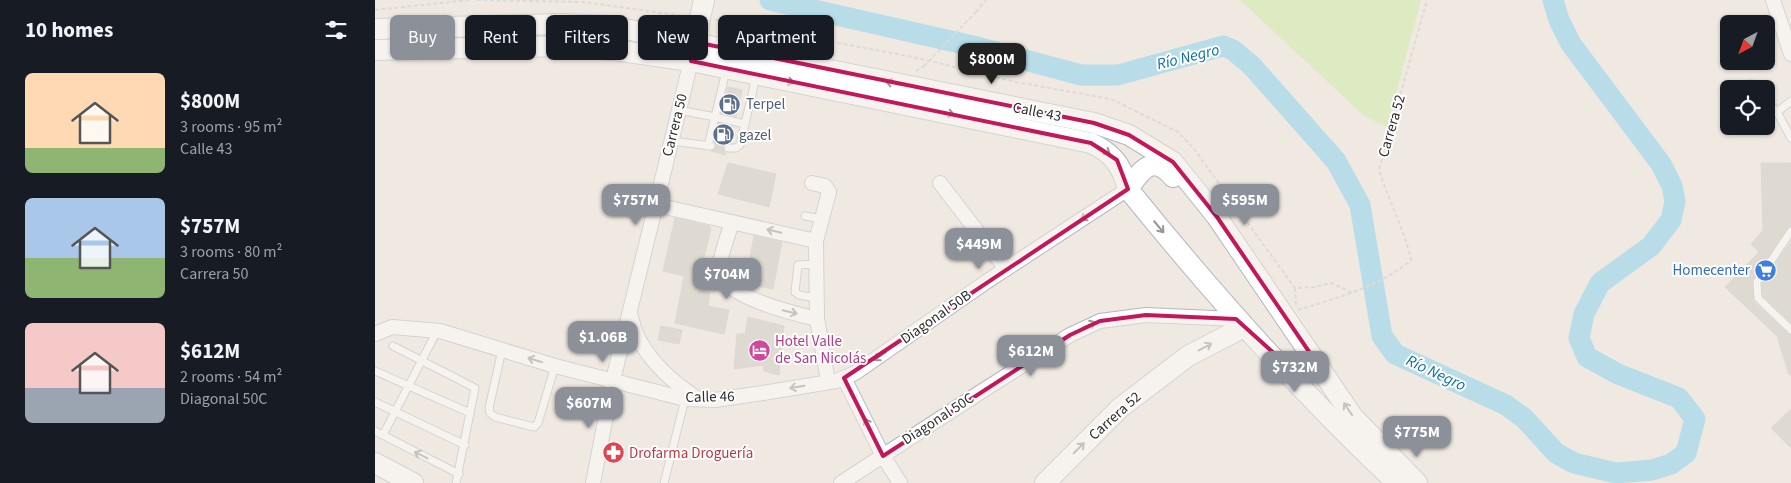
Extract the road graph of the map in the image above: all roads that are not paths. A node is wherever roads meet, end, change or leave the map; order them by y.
1 (704, 1) edge
2 (1775, 6) edge
3 (701, 15) edge
4 (375, 29) edge
5 (1791, 31) edge
6 (638, 35) edge
7 (638, 49) edge
8 (375, 50) edge
9 (1791, 54) edge
10 (708, 55) edge
11 (708, 59) edge
12 (691, 60) edge
13 (727, 68) junction
14 (757, 74) junction
15 (1791, 101) edge
16 (679, 110) junction
17 (1777, 112) joint
18 (715, 117) junction
19 (745, 124) junction
20 (1791, 138) edge
21 (671, 141) junction
22 (728, 148) dead end
23 (812, 183) dead end
24 (940, 183) dead end
25 (1128, 189) junction
26 (656, 205) junction
27 (805, 216) dead end
28 (822, 219) junction
29 (732, 222) junction
30 (1791, 231) edge
31 (816, 241) junction
32 (817, 264) junction
33 (1253, 268) junction
34 (1006, 269) junction
35 (817, 298) junction
36 (630, 314) junction
37 (817, 319) junction
38 (1240, 323) junction
39 (437, 330) junction
40 (1791, 330) edge
41 (375, 334) edge
42 (1258, 342) junction
43 (393, 346) dead end
44 (503, 350) junction
45 (1312, 356) junction
46 (421, 361) junction
47 (555, 366) junction
48 (375, 371) edge
49 (845, 378) junction
50 (613, 380) junction
51 (828, 382) junction
52 (408, 386) junction
53 (685, 399) junction
54 (699, 400) junction
55 (375, 402) edge
56 (396, 411) junction
57 (470, 414) junction
58 (375, 431) edge
59 (383, 435) junction
60 (465, 444) junction
61 (883, 456) junction
62 (375, 463) edge
63 (459, 474) junction
64 (413, 483) edge
65 (456, 483) edge
66 (593, 483) edge
67 (664, 483) edge
68 (841, 483) edge
69 (900, 483) edge
70 (1045, 483) edge
71 (1397, 483) edge
72 (1417, 483) edge

1 - 3 street, Carrera 50
2 - 5 street
2 - 9 street
4 - 6 street, Calle 43
7 - 8 street, Calle 43
33 -> 10 street, Calle 43
11 - 13 street, Calle 43
12 - 16 street, Carrera 50
13 - 14 street, Calle 43
13 - 18 lane
14 - 19 lane
14 -> 25 street, Calle 43
15 - 17 lane
16 - 18 lane
16 - 21 street, Carrera 50
17 - 20 lane
18 - 19 lane
18 - 21 lane
19 - 22 lane
21 - 26 street, Carrera 50
23 - 28 street
24 - 34 street
25 - 33 street
25 -> 34 street, Diagonal 50B
25 -> 38 street, Calle 43
26 - 29 street
26 - 36 street, Carrera 50
27 - 28 lane
28 - 31 street
31 -> 29 street
29 -> 37 street
30 - 40 lane
31 - 32 street
32 - 35 street
32 - 35 lane
33 - 45 street, Calle 43
34 -> 49 street, Diagonal 50B
35 - 37 street
36 - 50 street, Carrera 50
36 - 54 street
37 - 51 street
38 - 42 street, Calle 43
61 -> 38 street, Diagonal 50C
70 -> 38 street, Carrera 52
39 - 41 street, Calle 46
39 - 44 street, Calle 46
39 - 46 lane
42 - 45 street
42 - 71 street, Calle 43
43 - 46 lane
47 -> 44 street, Calle 46
44 - 47 lane
72 -> 45 street, Calle 43
46 - 52 lane
46 - 57 lane
47 - 50 street, Calle 46
48 - 52 lane
49 - 51 street, Calle 46
61 -> 49 street
50 - 53 street, Calle 46
50 - 66 street, Carrera 50
51 -> 54 street, Calle 46
52 - 56 lane
52 - 57 lane
53 - 54 street, Calle 46
53 - 67 lane
55 - 56 lane
56 - 59 lane
56 - 60 lane
57 - 60 lane
58 - 59 lane
63 -> 59 lane
60 - 63 lane
61 - 68 street, Diagonal 50C
61 - 69 street
62 - 64 street
63 - 65 lane

